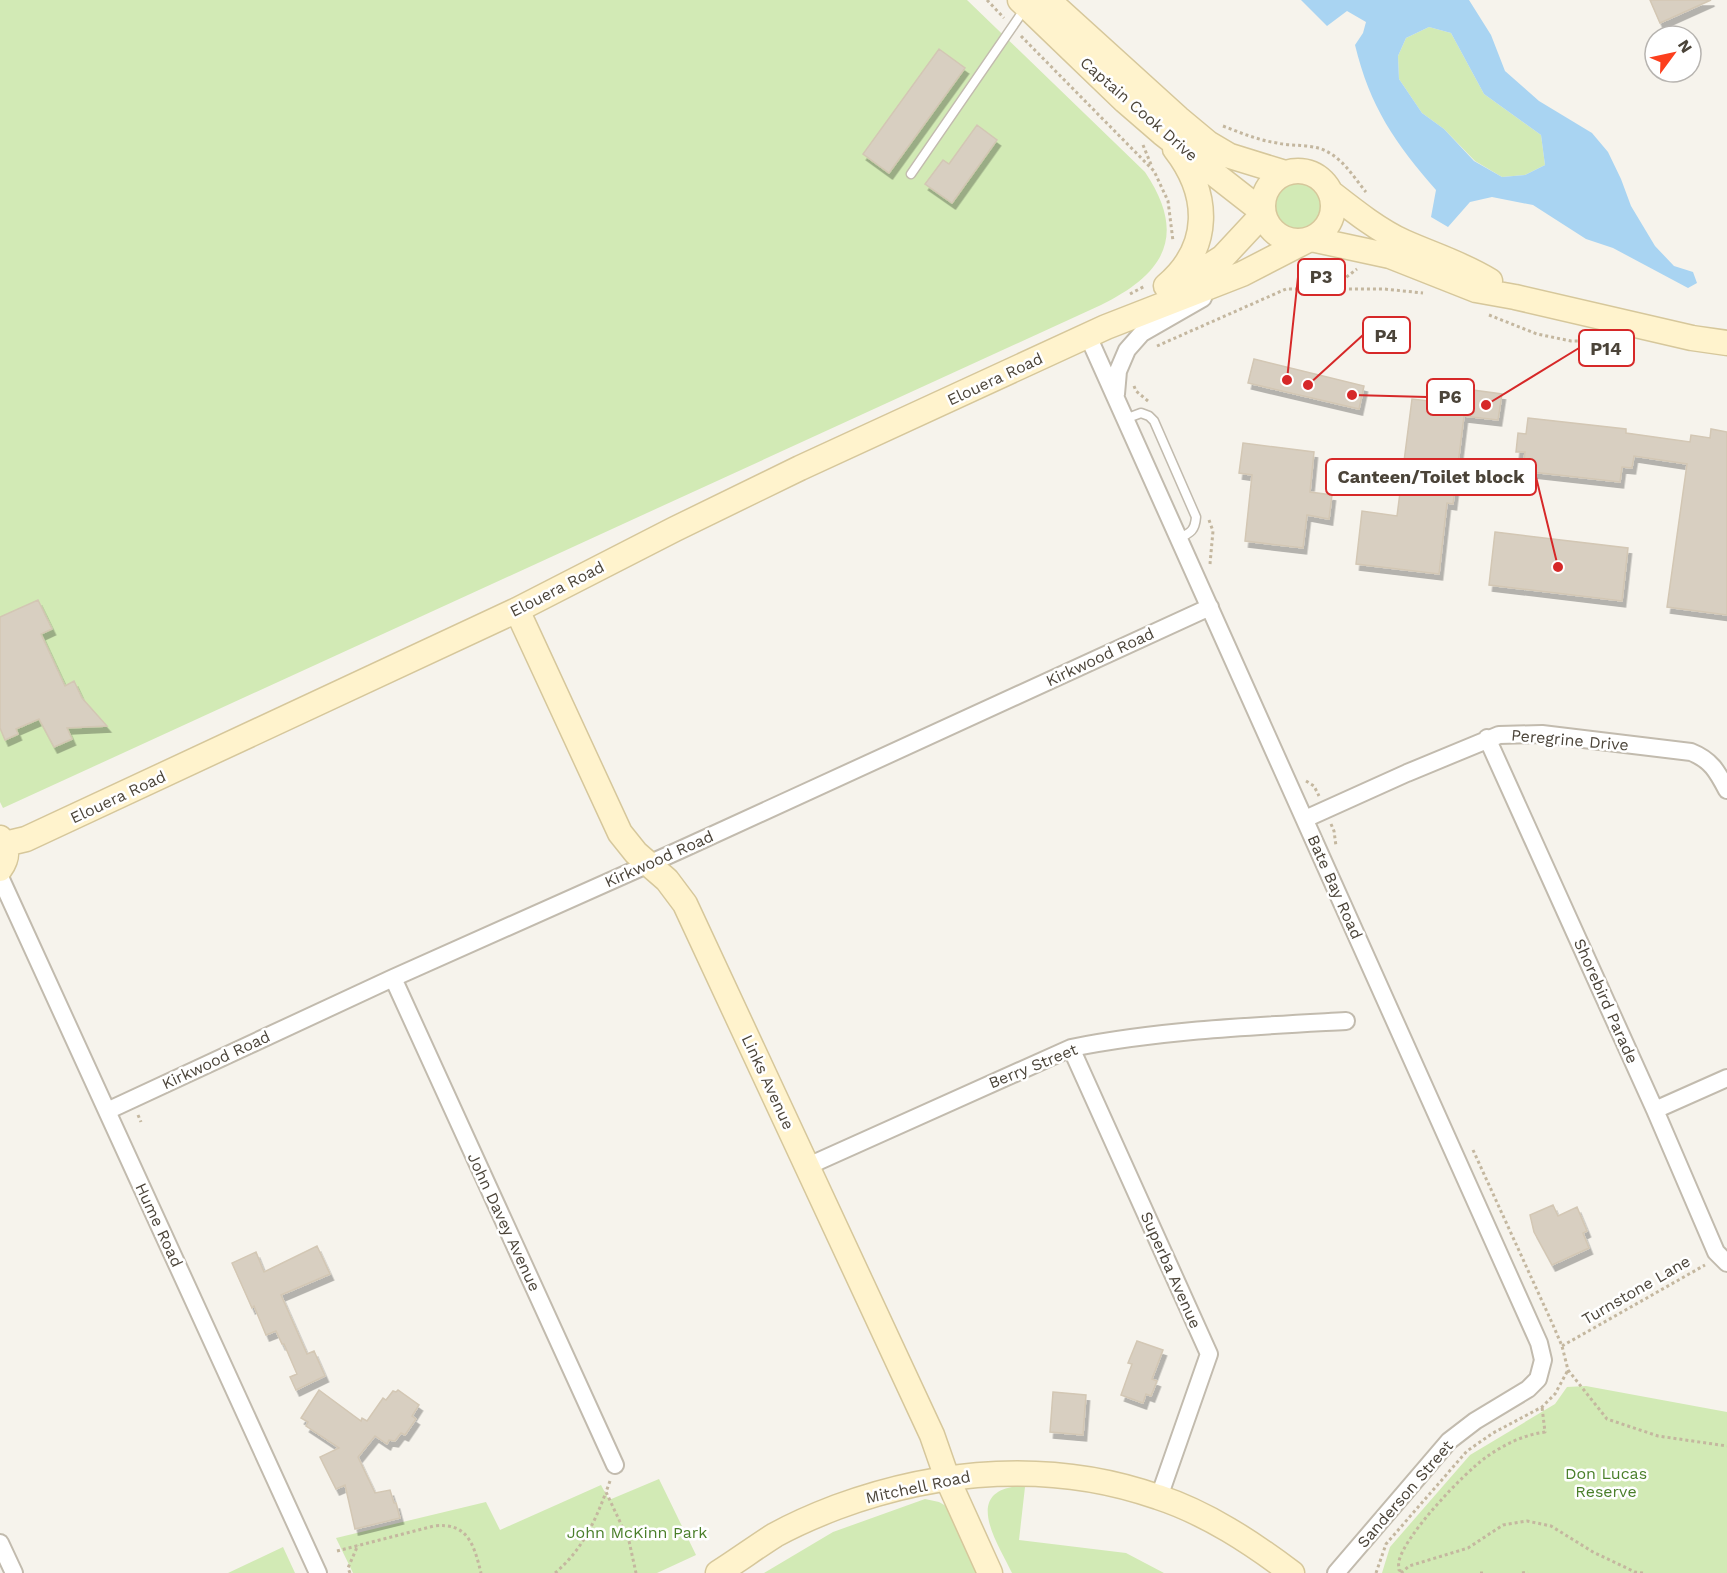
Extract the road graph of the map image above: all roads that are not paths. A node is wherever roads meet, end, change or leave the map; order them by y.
1 (1032, 2) edge
2 (1162, 133) junction
3 (1285, 172) junction
4 (911, 174) dead end
5 (1330, 192) junction
6 (1263, 213) junction
7 (1309, 240) junction
8 (1242, 274) junction
9 (1150, 291) junction
10 (1515, 297) junction
11 (1097, 331) junction
12 (1727, 343) edge
13 (1115, 397) junction
14 (1125, 419) junction
15 (1179, 538) junction
16 (1210, 607) junction
17 (517, 610) junction
18 (1487, 738) junction
19 (1727, 790) edge
20 (1305, 819) junction
21 (2, 841) edge
22 (649, 864) junction
23 (0, 869) edge
24 (0, 877) edge
25 (393, 978) junction
26 (1346, 1021) dead end
27 (1071, 1048) junction
28 (1727, 1078) edge
29 (1655, 1110) junction
30 (107, 1111) junction
31 (807, 1166) junction
32 (1726, 1262) edge
33 (1538, 1379) joint
34 (615, 1465) road end
35 (947, 1478) junction
36 (1159, 1497) junction
37 (0, 1543) edge
38 (14, 1573) edge
39 (318, 1573) edge
40 (718, 1573) edge
41 (990, 1573) edge
42 (1292, 1573) edge
43 (1336, 1573) edge

1 - 2 street, Captain Cook Drive
1 - 3 street, Captain Cook Drive
1 - 4 lane
2 - 6 street, Captain Cook Drive
2 - 9 street
3 - 5 street
3 - 6 street
5 - 7 street
5 - 10 street
6 - 7 street
6 - 9 street, Elouera Road
7 - 8 street, Elouera Road
7 - 10 street
8 - 11 street, Elouera Road
8 - 13 street
9 - 11 street, Elouera Road
10 - 12 street
11 - 13 street, Bate Bay Road
11 - 17 street, Elouera Road
13 - 14 street, Bate Bay Road
14 - 15 street, Bate Bay Road
14 - 15 lane
15 - 16 street, Bate Bay Road
16 - 20 street, Bate Bay Road
16 - 22 street, Kirkwood Road
17 - 21 street, Elouera Road
17 - 22 street, Links Avenue
18 - 19 street, Peregrine Drive
18 - 20 street, Peregrine Drive
18 - 29 street, Shorebird Parade
20 - 33 street, Bate Bay Road
21 - 23 street
22 - 25 street, Kirkwood Road
22 - 31 street, Links Avenue
24 - 30 street, Hume Road
25 - 30 street, Kirkwood Road
25 - 34 street, John Davey Avenue
26 - 27 street, Berry Street
27 - 31 street, Berry Street
27 - 36 street, Superba Avenue
28 - 29 street
29 - 32 street, Shorebird Parade
30 - 39 street, Hume Road
31 - 35 street, Links Avenue
33 - 43 street, Sanderson Street
35 - 36 street, Mitchell Road
35 - 40 street, Mitchell Road
35 - 41 street, Links Avenue
36 - 42 street, Mitchell Road
37 - 38 street

